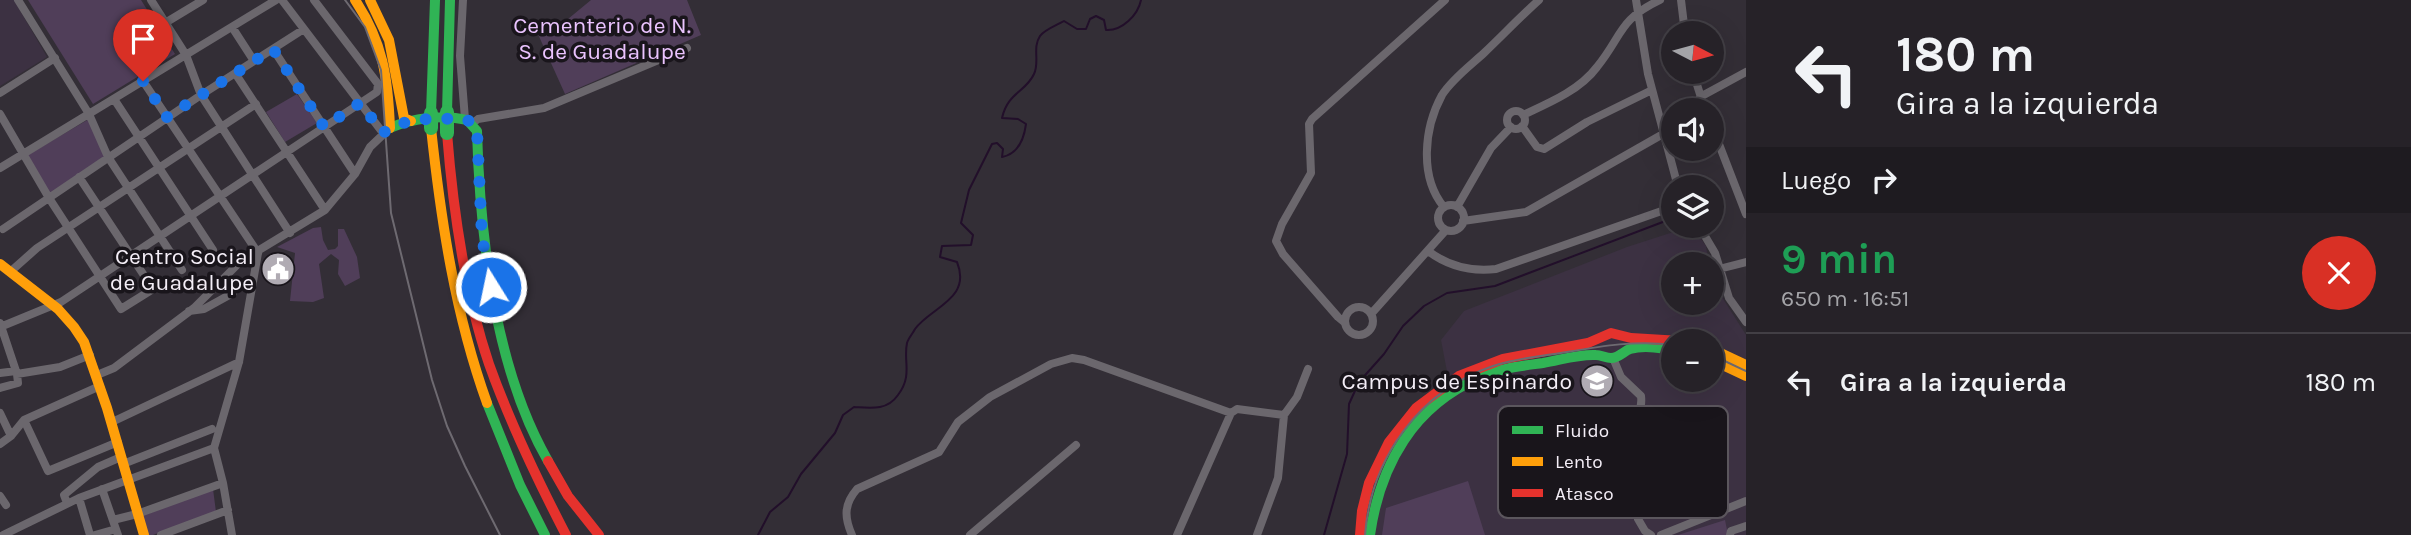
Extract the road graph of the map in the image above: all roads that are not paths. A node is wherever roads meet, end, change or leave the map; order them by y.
1 (18, 0) edge
2 (151, 0) edge
3 (204, 0) edge
4 (276, 0) edge
5 (282, 0) edge
6 (314, 0) edge
7 (355, 0) edge
8 (370, 0) edge
9 (435, 0) edge
10 (450, 0) edge
11 (463, 0) edge
12 (1445, 0) edge
13 (1539, 0) edge
14 (1636, 0) edge
15 (1660, 0) edge
16 (1681, 0) edge
17 (1641, 9) junction
18 (1684, 21) edge
19 (165, 23) junction
20 (232, 27) junction
21 (304, 29) junction
22 (687, 48) dead end
23 (273, 49) junction
24 (186, 55) junction
25 (55, 58) junction
26 (254, 61) junction
27 (1746, 72) edge
28 (235, 73) junction
29 (143, 81) junction
30 (1696, 84) edge
31 (399, 85) junction
32 (1652, 90) junction
33 (0, 93) edge
34 (201, 95) junction
35 (1700, 97) joint
36 (114, 99) junction
37 (360, 103) junction
38 (256, 104) junction
39 (0, 114) edge
40 (89, 114) junction
41 (1523, 115) junction
42 (167, 117) junction
43 (411, 121) junction
44 (469, 121) junction
45 (1522, 126) junction
46 (1661, 126) edge
47 (221, 127) junction
48 (324, 127) junction
49 (1511, 127) junction
50 (389, 128) junction
51 (1661, 135) edge
52 (139, 136) junction
53 (188, 149) junction
54 (286, 152) junction
55 (24, 155) junction
56 (1724, 156) edge
57 (107, 157) junction
58 (0, 168) edge
59 (159, 168) junction
60 (252, 174) junction
61 (355, 174) junction
62 (79, 177) junction
63 (128, 188) junction
64 (219, 196) junction
65 (48, 198) junction
66 (99, 207) junction
67 (1444, 207) junction
68 (1457, 207) junction
69 (325, 210) junction
70 (1661, 211) edge
71 (1746, 212) edge
72 (190, 215) junction
73 (1463, 221) junction
74 (68, 228) junction
75 (1, 229) edge
76 (1444, 229) junction
77 (290, 233) junction
78 (159, 236) junction
79 (214, 250) dead end
80 (1428, 250) junction
81 (258, 253) junction
82 (130, 255) junction
83 (1746, 262) edge
84 (3, 266) edge
85 (1724, 268) edge
86 (182, 270) dead end
87 (101, 275) junction
88 (224, 280) junction
89 (1724, 284) edge
90 (54, 306) junction
91 (189, 312) junction
92 (1370, 312) junction
93 (1344, 322) junction
94 (1746, 322) edge
95 (1, 326) edge
96 (1619, 334) junction
97 (1603, 337) junction
98 (1661, 340) edge
99 (1661, 349) edge
100 (90, 355) junction
101 (1614, 355) junction
102 (1724, 355) edge
103 (239, 362) junction
104 (489, 363) junction
105 (1746, 365) edge
106 (1724, 366) edge
107 (1308, 369) dead end
108 (0, 373) edge
109 (17, 373) junction
110 (1746, 376) edge
111 (98, 381) junction
112 (0, 388) edge
113 (1641, 406) edge
114 (0, 413) edge
115 (1231, 413) junction
116 (1284, 415) junction
117 (24, 420) junction
118 (112, 422) junction
119 (212, 429) dead end
120 (11, 436) junction
121 (118, 442) junction
122 (0, 444) edge
123 (1076, 445) dead end
124 (214, 448) junction
125 (122, 461) junction
126 (127, 480) junction
127 (223, 483) junction
128 (102, 489) junction
129 (0, 495) edge
130 (79, 498) junction
131 (1746, 501) edge
132 (67, 503) junction
133 (6, 505) dead end
134 (1728, 508) edge
135 (228, 510) junction
136 (137, 514) junction
137 (1638, 518) edge
138 (1704, 518) edge
139 (113, 520) junction
140 (1742, 530) edge
141 (117, 532) edge
142 (4, 533) edge
143 (93, 535) edge
144 (144, 535) edge
145 (161, 535) edge
146 (232, 535) edge
147 (545, 535) edge
148 (560, 535) edge
149 (566, 535) edge
150 (599, 535) edge
151 (852, 535) edge
152 (970, 535) edge
153 (1177, 535) edge
154 (1257, 535) edge
155 (1360, 535) edge
156 (1370, 535) edge
157 (1651, 535) edge
158 (1661, 535) edge
159 (1730, 535) edge

1 - 25 street
2 - 19 street
3 - 19 street
4 - 20 street
5 - 21 street
6 - 37 street
7 - 50 main road
8 - 31 main road
9 - 147 main road
10 - 104 main road, bridge
11 - 44 street
12 - 93 street
13 - 67 street
14 - 17 street
15 - 17 street
16 - 18 street
17 - 32 street
17 - 41 street
19 - 24 street
20 - 24 street
20 - 26 street
21 - 23 street
21 - 37 street
22 - 44 street
23 - 26 street
23 - 48 street
24 - 29 street
24 - 34 street
25 - 33 street
25 - 40 street
26 - 28 street
27 - 35 street
28 - 34 street
28 - 38 street
29 - 36 street
29 - 42 street
30 - 35 street
31 - 43 main road
31 - 50 main road
32 - 45 street
32 - 46 street
34 - 42 street
34 - 47 street
36 - 40 street
36 - 52 street
37 - 48 street
37 - 50 street
38 - 47 street
38 - 54 street
39 - 55 street
40 - 55 street
40 - 57 street
41 - 45 street
41 - 49 street
42 - 52 street
42 - 53 street
43 - 44 main road
43 - 50 main road
44 - 150 main road
45 - 49 street
47 - 53 street
47 - 60 street
48 - 54 street
48 - 61 street
49 - 68 street
50 - 61 street
51 - 73 street
52 - 57 street
52 - 59 street
53 - 59 street
53 - 64 street
54 - 60 street
54 - 69 street
55 - 58 street
55 - 65 street
56 - 71 street
57 - 62 street
57 - 63 street
59 - 63 street
59 - 72 street
60 - 64 street
60 - 77 street
61 - 69 street
62 - 65 street
62 - 66 street
63 - 66 street
63 - 78 street
64 - 72 street
64 - 81 street
65 - 74 street
65 - 75 street
66 - 74 street
66 - 82 street
67 - 68 street
67 - 76 street
68 - 73 street
69 - 77 street
70 - 80 street
72 - 78 street
72 - 79 street
73 - 76 street
74 - 84 street
74 - 87 street
76 - 80 street
76 - 92 street
77 - 81 street
78 - 82 street
78 - 86 street
80 - 92 street
81 - 88 street
81 - 103 street
82 - 87 street
82 - 87 street
83 - 85 street
84 - 90 main road
87 - 90 street
88 - 91 street
88 - 91 street
89 - 94 street
90 - 95 street
90 - 100 main road
91 - 111 street
92 - 93 street
92 - 93 street
95 - 109 street
96 - 97 main road
96 - 98 main road
96 - 101 main road
97 - 101 main road
97 - 155 main road
99 - 101 main road
100 - 109 street
100 - 111 main road
101 - 113 street
101 - 156 main road
102 - 105 main road
103 - 118 street
103 - 124 street
104 - 148 main road
104 - 149 main road
106 - 110 main road
107 - 116 street
108 - 109 street
109 - 112 street
111 - 117 street
111 - 118 main road
114 - 120 street
115 - 116 street
115 - 151 street
115 - 153 street
116 - 154 street
117 - 120 street
117 - 121 street
118 - 121 main road
119 - 125 street
120 - 122 street
121 - 125 main road
123 - 152 street
124 - 126 street
124 - 127 street
125 - 126 main road
125 - 132 street
126 - 128 street
126 - 136 main road
127 - 135 street
127 - 136 street
128 - 130 street
128 - 139 street
129 - 133 street
130 - 132 street
130 - 143 street
131 - 134 street
132 - 142 street
135 - 145 street
135 - 146 street
136 - 139 street
136 - 144 main road
137 - 157 street
138 - 158 street
139 - 141 street
140 - 159 street
141 - 143 street

